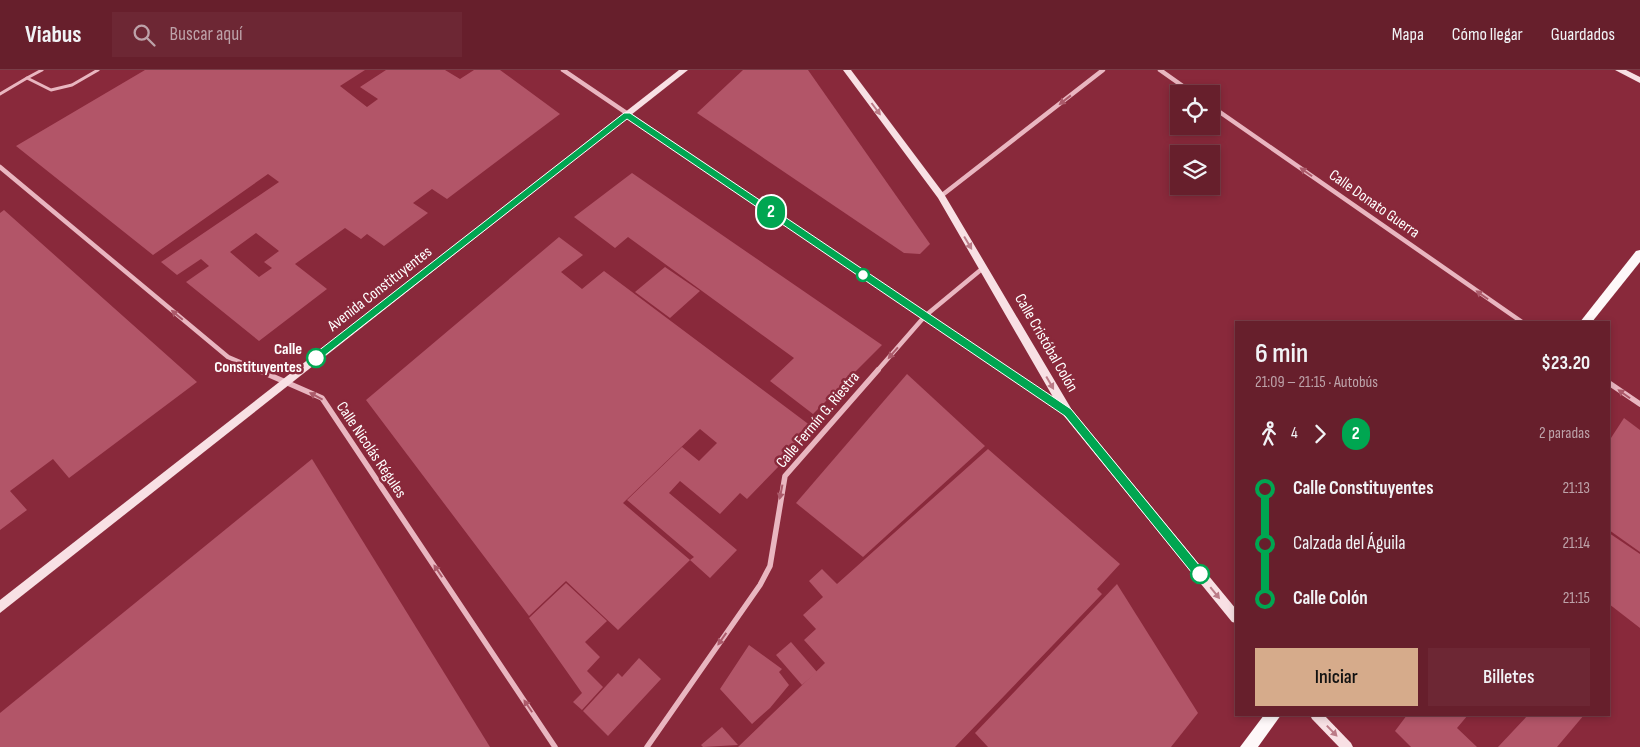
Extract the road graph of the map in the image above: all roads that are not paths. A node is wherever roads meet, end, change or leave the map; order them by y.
1 (42, 70) edge
2 (98, 70) edge
3 (563, 70) edge
4 (684, 70) edge
5 (847, 70) edge
6 (1104, 70) edge
7 (1160, 70) edge
8 (1619, 70) edge
9 (27, 78) junction
10 (1640, 80) edge
11 (1181, 85) edge
12 (0, 94) edge
13 (1220, 112) edge
14 (627, 115) junction
15 (0, 168) edge
16 (941, 196) junction
17 (1640, 254) edge
18 (983, 268) junction
19 (925, 316) junction
20 (1521, 321) edge
21 (1587, 321) edge
22 (285, 382) junction
23 (1610, 384) edge
24 (1640, 404) edge
25 (1068, 412) junction
26 (0, 607) edge
27 (1235, 617) edge
28 (1273, 716) edge
29 (1317, 716) edge
30 (556, 747) edge
31 (647, 747) edge
32 (1248, 747) edge
33 (1347, 747) edge

1 - 9 lane
2 - 9 lane
3 - 14 street
4 - 14 street, Avenida Constituyentes
5 -> 16 street, Calle Cristóbal Colón
6 -> 16 street
7 - 11 street
8 - 10 street
9 - 12 lane
20 -> 13 street, Calle Donato Guerra
14 - 19 street
14 - 22 street, Avenida Constituyentes
22 -> 15 street, Calle Nicolás Régules
16 -> 18 street, Calle Cristóbal Colón
17 - 21 main road
18 - 19 street, Calle Fermín G. Riestra
18 -> 25 street, Calle Cristóbal Colón
19 - 25 street
19 -> 31 street, Calle Fermín G. Riestra
22 - 26 street, Avenida Constituyentes
30 -> 22 street, Calle Nicolás Régules
24 -> 23 street
25 -> 27 street, Calle Cristóbal Colón
28 - 32 main road
29 -> 33 street

